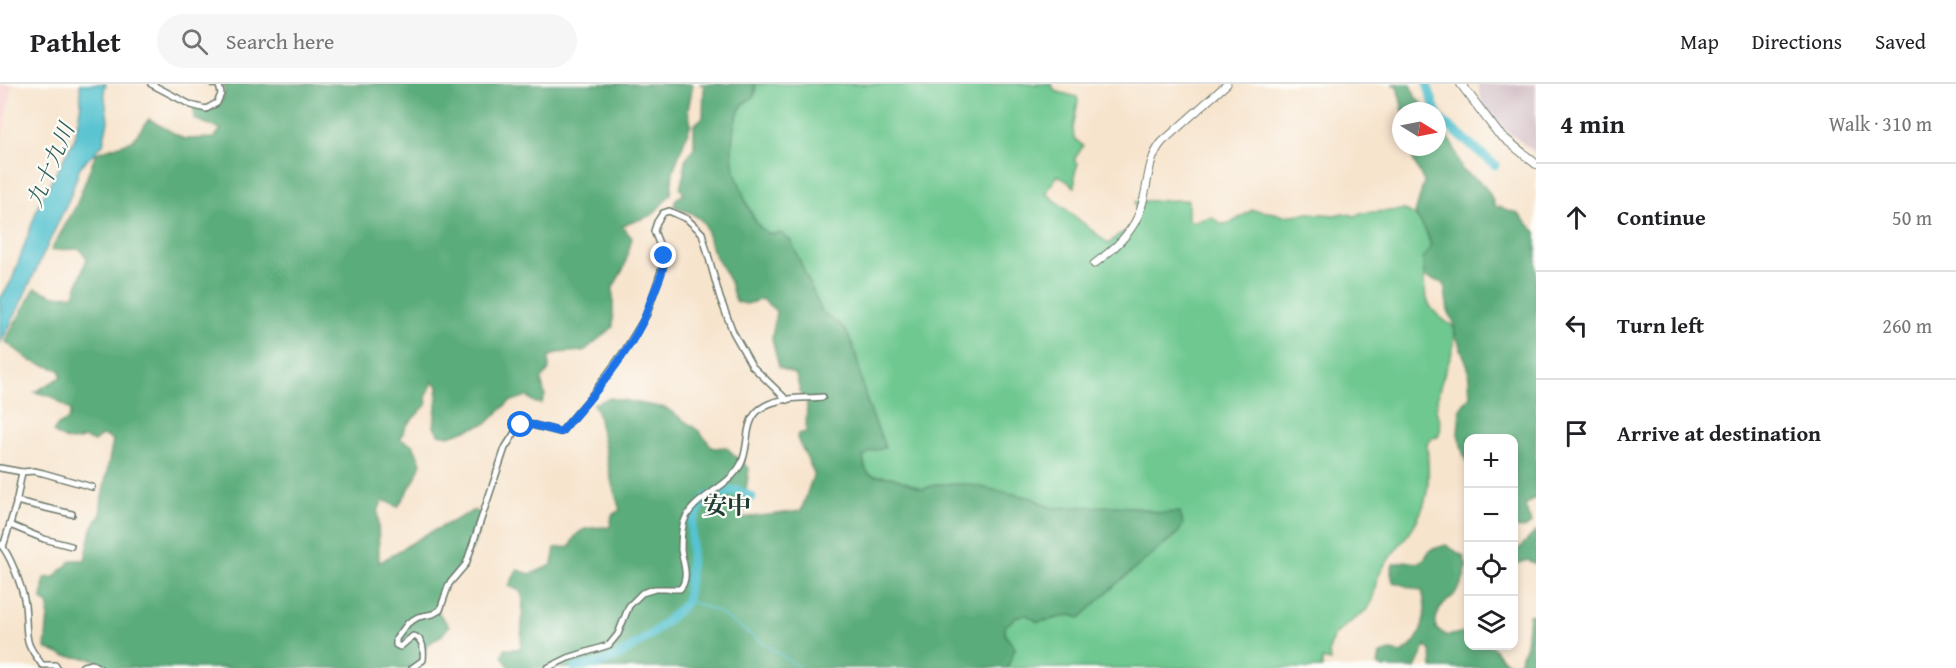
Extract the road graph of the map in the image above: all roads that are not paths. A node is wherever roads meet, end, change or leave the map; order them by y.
1 (151, 84) edge
2 (213, 84) edge
3 (1227, 84) edge
4 (1461, 84) edge
5 (1536, 164) edge
6 (1094, 264) dead end
7 (823, 397) dead end
8 (787, 400) junction
9 (0, 468) edge
10 (22, 472) junction
11 (92, 487) dead end
12 (16, 501) junction
13 (72, 514) dead end
14 (10, 525) junction
15 (1, 545) edge
16 (71, 546) dead end
17 (57, 668) edge
18 (81, 668) edge
19 (99, 668) edge
20 (412, 668) edge
21 (547, 668) edge

1 - 2 street
3 - 6 street
4 - 5 main road
7 - 8 street
8 - 20 street
8 - 21 street
9 - 10 street
10 - 11 street
10 - 12 street
12 - 13 street
12 - 14 street
14 - 15 street
14 - 16 street
15 - 17 street
18 - 19 street

